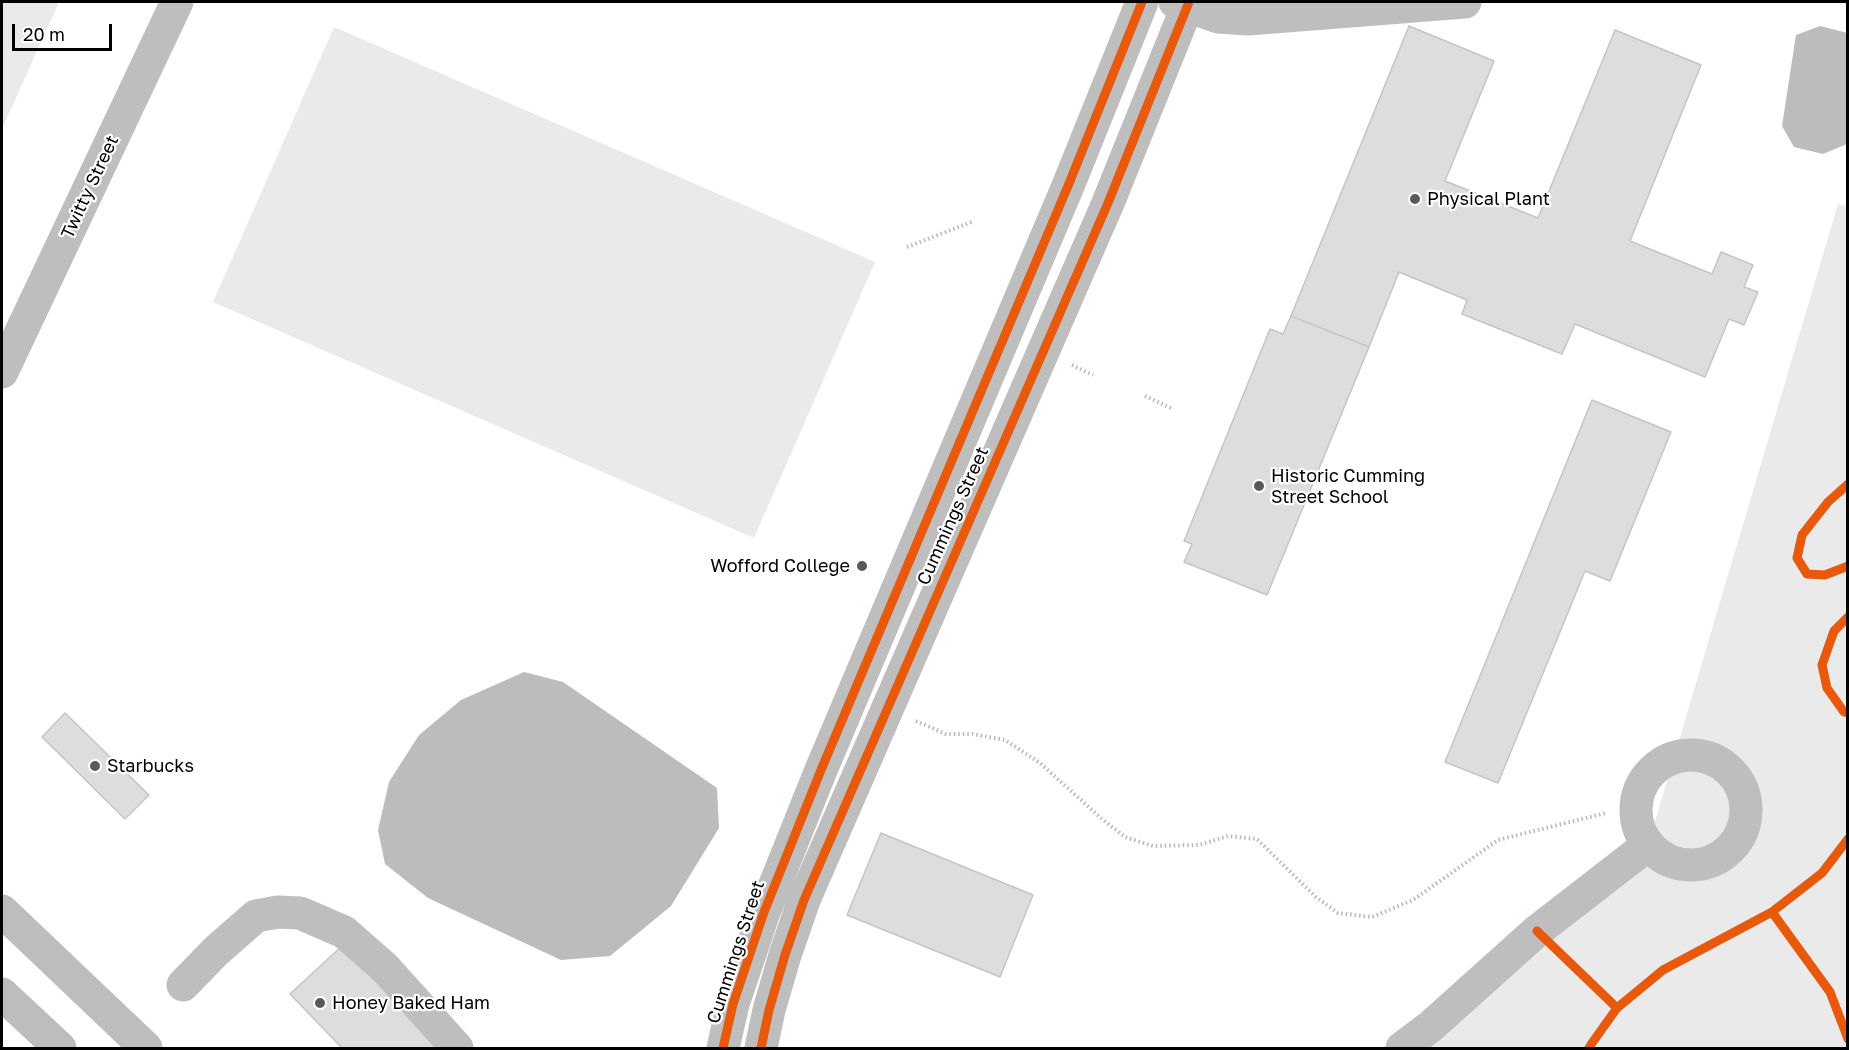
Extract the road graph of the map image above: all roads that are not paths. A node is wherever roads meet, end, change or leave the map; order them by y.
1 (177, 2) edge
2 (1142, 2) edge
3 (1466, 2) edge
4 (1184, 3) edge
5 (2, 372) edge
6 (1648, 845) dead end
7 (2, 911) edge
8 (183, 985) dead end
9 (2, 994) edge
10 (60, 1048) edge
11 (146, 1048) edge
12 (457, 1048) edge
13 (723, 1048) edge
14 (761, 1048) edge
15 (1402, 1048) edge

1 - 5 street, Twitty Street
2 - 13 street, Cummings Street
3 - 4 street
4 - 14 street, Cummings Street
6 - 15 street
7 - 11 highway
8 - 12 street
9 - 10 highway

